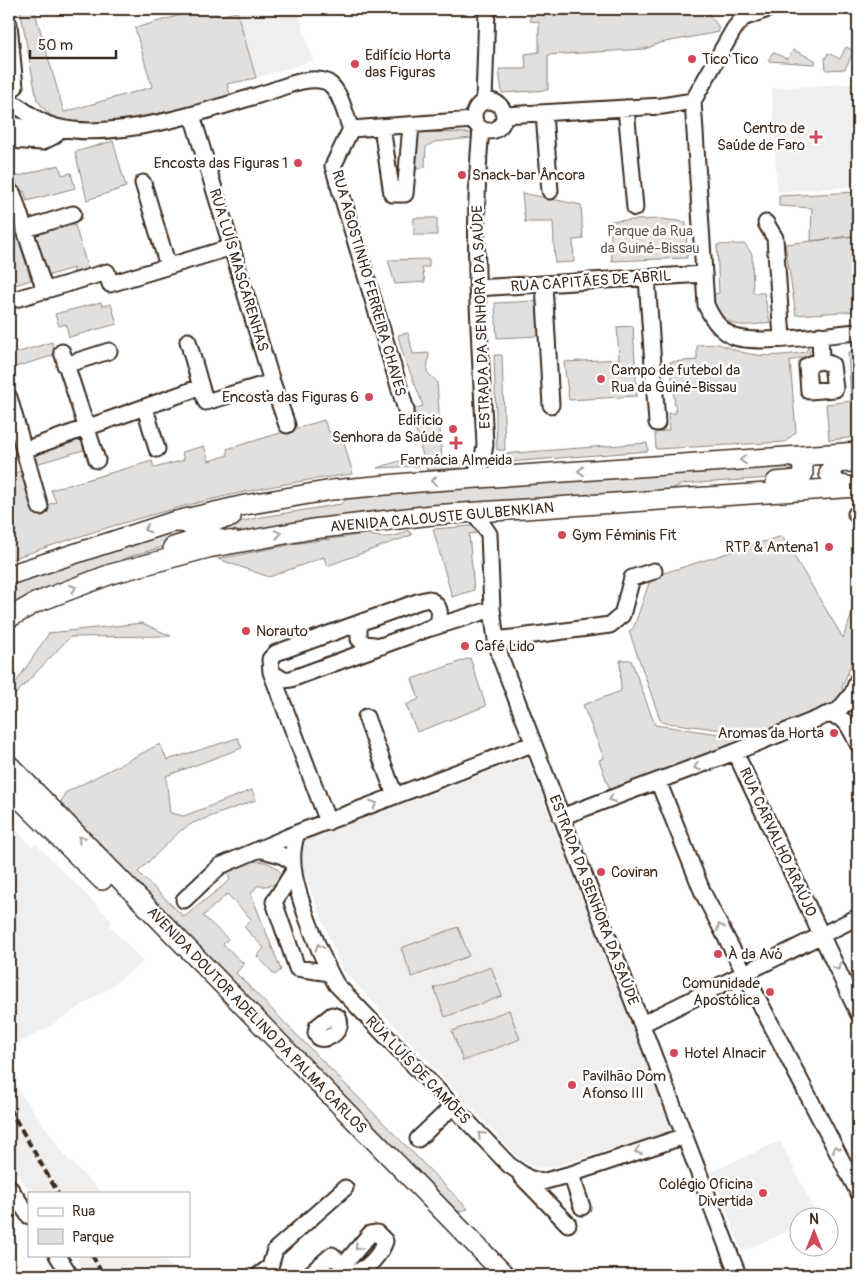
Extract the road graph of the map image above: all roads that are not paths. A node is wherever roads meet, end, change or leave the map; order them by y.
1 (487, 9) edge
2 (759, 10) edge
3 (9, 24) edge
4 (12, 83) edge
5 (484, 101) junction
6 (693, 101) junction
7 (662, 106) junction
8 (626, 108) junction
9 (13, 111) edge
10 (504, 114) junction
11 (544, 114) junction
12 (192, 115) junction
13 (9, 124) edge
14 (478, 124) junction
15 (411, 125) junction
16 (382, 127) junction
17 (350, 129) junction
18 (92, 133) junction
19 (59, 134) junction
20 (695, 135) junction
21 (9, 140) edge
22 (144, 183) dead end
23 (550, 191) dead end
24 (12, 194) dead end
25 (634, 208) dead end
26 (73, 214) dead end
27 (766, 223) dead end
28 (26, 229) junction
29 (232, 246) junction
30 (168, 266) junction
31 (704, 274) junction
32 (647, 278) junction
33 (544, 284) junction
34 (477, 288) junction
35 (45, 291) junction
36 (9, 302) edge
37 (858, 332) edge
38 (820, 335) junction
39 (782, 338) junction
40 (188, 341) dead end
41 (109, 351) dead end
42 (821, 360) dead end
43 (272, 382) junction
44 (201, 387) junction
45 (9, 397) edge
46 (551, 405) dead end
47 (145, 408) junction
48 (406, 410) dead end
49 (657, 423) dead end
50 (287, 425) dead end
51 (87, 428) junction
52 (485, 445) junction
53 (157, 449) dead end
54 (24, 450) junction
55 (858, 452) edge
56 (792, 457) junction
57 (97, 460) dead end
58 (858, 461) edge
59 (500, 477) junction
60 (472, 479) junction
61 (855, 487) edge
62 (332, 490) junction
63 (656, 501) junction
64 (40, 507) dead end
65 (502, 511) junction
66 (474, 512) junction
67 (172, 522) junction
68 (489, 534) junction
69 (243, 540) junction
70 (654, 571) dead end
71 (112, 574) junction
72 (9, 575) edge
73 (492, 610) junction
74 (9, 618) edge
75 (364, 621) junction
76 (430, 628) junction
77 (339, 630) junction
78 (496, 640) junction
79 (385, 646) junction
80 (347, 660) junction
81 (271, 672) junction
82 (291, 679) junction
83 (858, 679) edge
84 (280, 695) junction
85 (850, 695) junction
86 (822, 716) junction
87 (366, 717) dead end
88 (846, 722) junction
89 (532, 744) junction
90 (858, 744) edge
91 (735, 752) junction
92 (9, 765) edge
93 (658, 781) junction
94 (9, 788) edge
95 (395, 796) junction
96 (560, 817) junction
97 (328, 822) junction
98 (297, 833) junction
99 (259, 849) junction
100 (293, 867) junction
101 (184, 900) dead end
102 (858, 917) edge
103 (821, 935) junction
104 (743, 972) junction
105 (330, 973) junction
106 (353, 1002) junction
107 (858, 1013) edge
108 (338, 1017) dead end
109 (642, 1024) junction
110 (453, 1106) junction
111 (685, 1136) junction
112 (418, 1139) dead end
113 (500, 1161) junction
114 (571, 1174) junction
115 (553, 1180) junction
116 (9, 1187) edge
117 (345, 1188) dead end
118 (858, 1192) edge
119 (543, 1199) junction
120 (582, 1207) dead end
121 (28, 1215) edge
122 (568, 1224) dead end
123 (57, 1256) edge
124 (350, 1272) edge
125 (268, 1273) edge
126 (70, 1275) edge
127 (309, 1275) edge
128 (492, 1275) edge
129 (506, 1275) edge
130 (736, 1275) edge

1 - 5 street
2 - 6 street
3 - 4 street
4 - 9 street
5 - 10 street
5 - 14 street
6 - 7 street
6 - 20 street
7 - 8 street
7 - 20 street
8 - 11 street
8 - 25 street
9 - 18 street
10 - 11 street
10 - 14 street
11 - 23 street
12 - 17 street
12 - 18 street
12 - 29 street, RUA LUÍS MASCARENHAS
13 - 19 street
14 - 15 street
14 - 34 street, ESTRADA DA SENHORA DA SAÚDE
15 - 16 street
15 - 16 street
16 - 17 street
17 - 48 street, RUA AGOSTINHO FERREIRA CHAVES
18 - 19 street
19 - 21 street
20 - 31 street
22 - 30 street
24 - 28 street
26 - 28 street
27 - 39 street
28 - 35 street
29 - 30 street
29 - 43 street, RUA LUÍS MASCARENHAS
30 - 35 street
31 - 32 street, RUA CAPITÃES DE ABRIL
31 - 39 street
32 - 33 street, RUA CAPITÃES DE ABRIL
32 - 49 street
33 - 34 street, RUA CAPITÃES DE ABRIL
33 - 46 street
34 - 52 street, ESTRADA DA SENHORA DA SAÚDE
35 - 36 street
37 - 38 street
38 - 39 street
38 - 42 street
40 - 44 street
41 - 51 street
43 - 44 street
43 - 50 street, RUA LUÍS MASCARENHAS
44 - 47 street
45 - 54 street
47 - 51 street
47 - 53 street
51 - 54 street
51 - 57 street
52 - 59 street
52 - 60 street
54 - 64 street
55 - 56 main road
56 -> 59 main road
56 - 63 main road
58 - 61 main road
59 - 60 main road
60 -> 62 main road
61 - 63 main road, AVENIDA CALOUSTE GULBENKIAN
62 - 67 main road
62 - 69 main road
63 - 65 main road, AVENIDA CALOUSTE GULBENKIAN
65 - 66 main road, AVENIDA CALOUSTE GULBENKIAN
65 - 68 street
66 - 68 street
69 -> 66 main road, AVENIDA CALOUSTE GULBENKIAN
67 - 71 main road
67 -> 72 main road
68 - 73 street, ESTRADA DA SENHORA DA SAÚDE
69 - 71 main road, AVENIDA CALOUSTE GULBENKIAN
70 - 78 street
74 -> 71 main road, AVENIDA CALOUSTE GULBENKIAN
73 - 76 street
73 - 78 street, ESTRADA DA SENHORA DA SAÚDE
75 - 76 street
75 - 77 street
75 - 79 street
76 - 79 street
77 - 80 street
77 - 81 street
78 - 89 street, ESTRADA DA SENHORA DA SAÚDE
79 - 80 street
80 - 82 street
81 - 82 street
81 - 84 street
82 - 84 street
83 - 85 street
84 - 97 street
85 - 86 street, RUA CARVALHO ARAÚJO
85 - 88 street
86 - 88 street
86 - 91 street, RUA CARVALHO ARAÚJO
87 - 95 street
88 - 90 street
89 - 95 street
89 - 96 street, ESTRADA DA SENHORA DA SAÚDE
91 -> 93 street
91 - 103 street, RUA CARVALHO ARAÚJO
129 -> 92 main road, AVENIDA DOUTOR ADELINO DA PALMA CARLOS
93 -> 96 street
104 -> 93 street
94 - 128 main road, AVENIDA DOUTOR ADELINO DA PALMA CARLOS
97 -> 95 street
96 - 109 street, ESTRADA DA SENHORA DA SAÚDE
97 - 98 street
98 - 99 street
98 - 100 street, RUA LUÍS DE CAMÕES
99 - 100 street
99 - 101 street
105 -> 100 street, RUA LUÍS DE CAMÕES
100 - 105 street, RUA LUÍS DE CAMÕES
102 - 103 street
103 - 104 street
103 -> 107 street, RUA CARVALHO ARAÚJO
104 - 109 street
118 -> 104 street
105 - 106 street, RUA LUÍS DE CAMÕES
106 - 108 street
106 - 110 street, RUA LUÍS DE CAMÕES
109 - 111 street, ESTRADA DA SENHORA DA SAÚDE
110 - 112 street
113 -> 110 street, RUA LUÍS DE CAMÕES
111 -> 114 street, RUA LUÍS DE CAMÕES
111 - 130 street, ESTRADA DA SENHORA DA SAÚDE
113 - 115 street, RUA LUÍS DE CAMÕES
113 - 119 street, RUA LUÍS DE CAMÕES
114 - 115 street, RUA LUÍS DE CAMÕES
114 - 120 street
115 - 119 street
116 - 121 street
117 - 125 street
119 - 122 street, RUA LUÍS DE CAMÕES
123 - 126 street
124 - 127 street

